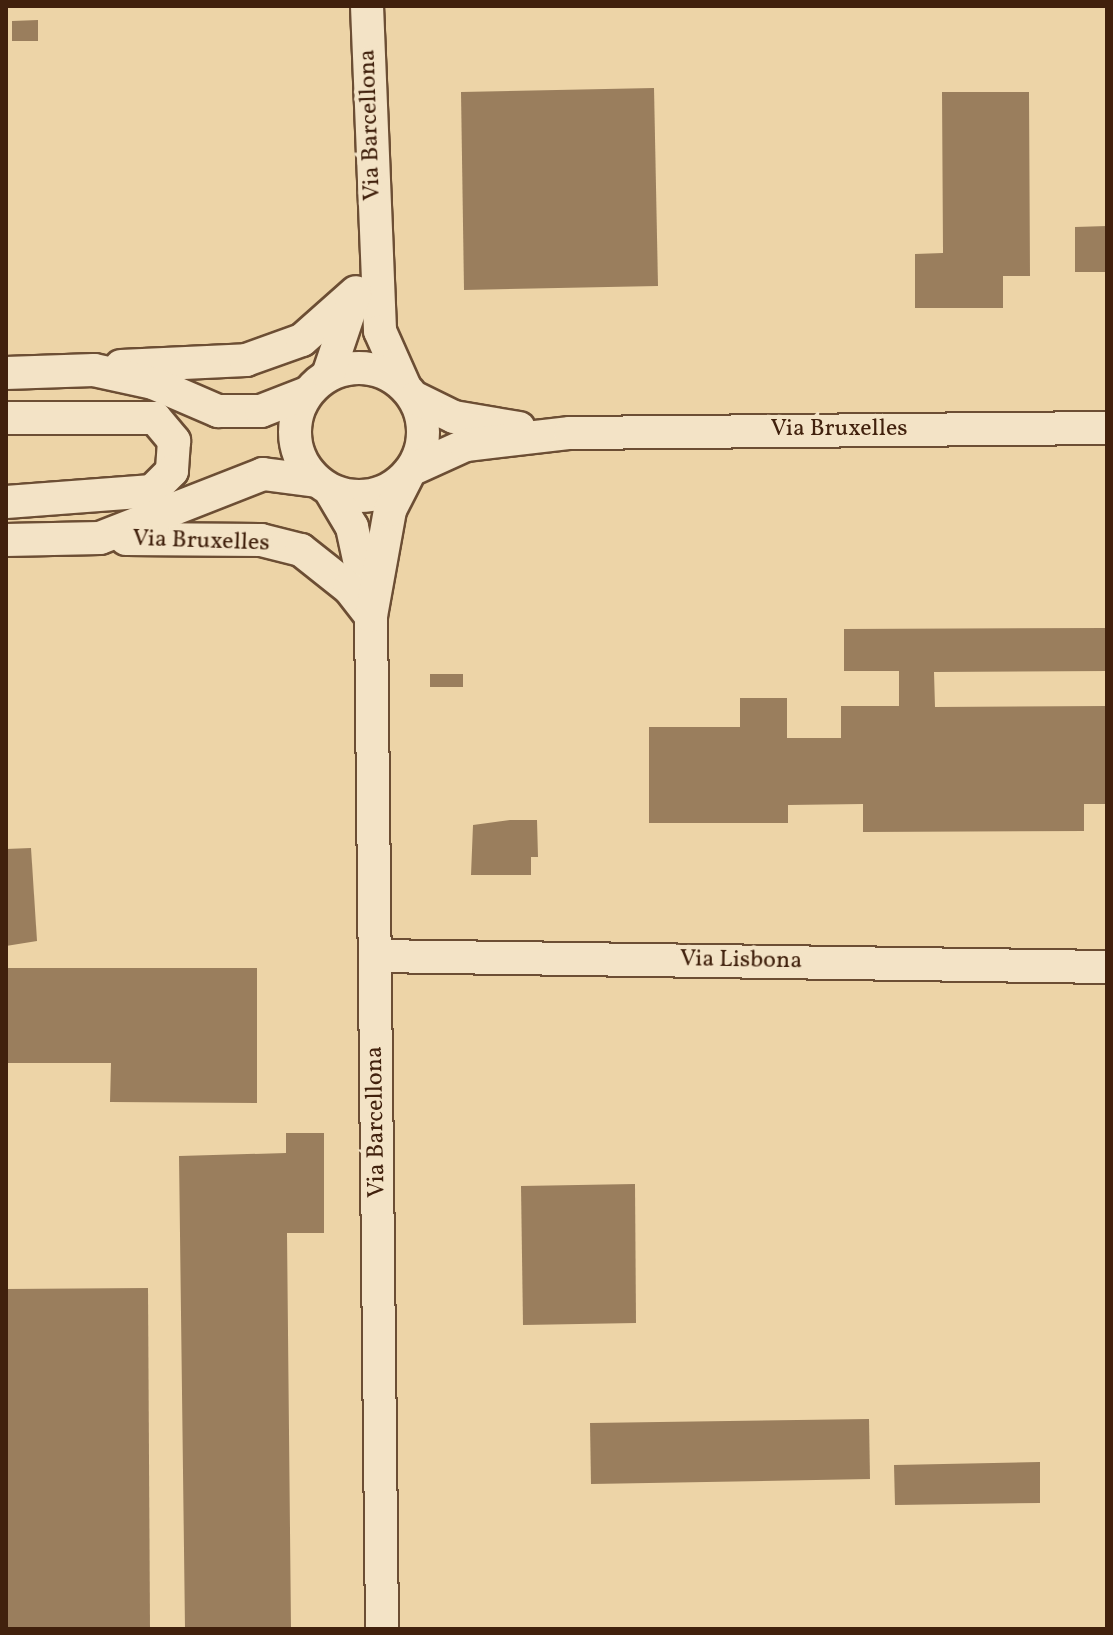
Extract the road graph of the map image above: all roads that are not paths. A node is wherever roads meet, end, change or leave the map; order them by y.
1 (367, 6) edge
2 (374, 244) junction
3 (356, 292) junction
4 (94, 370) junction
5 (61, 371) junction
6 (6, 373) edge
7 (318, 384) junction
8 (409, 392) junction
9 (63, 416) junction
10 (6, 418) edge
11 (1107, 428) edge
12 (570, 433) junction
13 (410, 473) junction
14 (323, 485) junction
15 (69, 500) junction
16 (6, 502) edge
17 (85, 539) junction
18 (6, 540) edge
19 (371, 616) junction
20 (375, 956) junction
21 (1107, 967) edge
22 (382, 1629) edge

1 - 2 street, Via Barcellona
2 - 3 street, Via Barcellona
2 - 8 street, Via Barcellona
3 - 4 street, Via Bruxelles
3 - 7 street, Via Barcellona
4 - 5 street, Via Bruxelles
4 - 7 street, Via Bruxelles
5 - 6 street, Via Bruxelles
5 - 9 street
7 - 8 street, Via Bruxelles
7 - 14 street
8 - 12 street, Via Bruxelles
8 - 13 street
9 - 10 street
9 - 15 street
11 - 12 street, Via Bruxelles
12 - 13 street, Via Bruxelles
13 - 14 street, Via Bruxelles
13 - 19 street, Via Barcellona
14 - 17 street, Via Bruxelles
14 - 19 street, Via Barcellona
15 - 16 street
15 - 17 street
17 - 18 street, Via Bruxelles
17 - 19 street, Via Bruxelles
19 - 20 street, Via Barcellona
20 - 21 street, Via Lisbona
20 - 22 street, Via Barcellona

